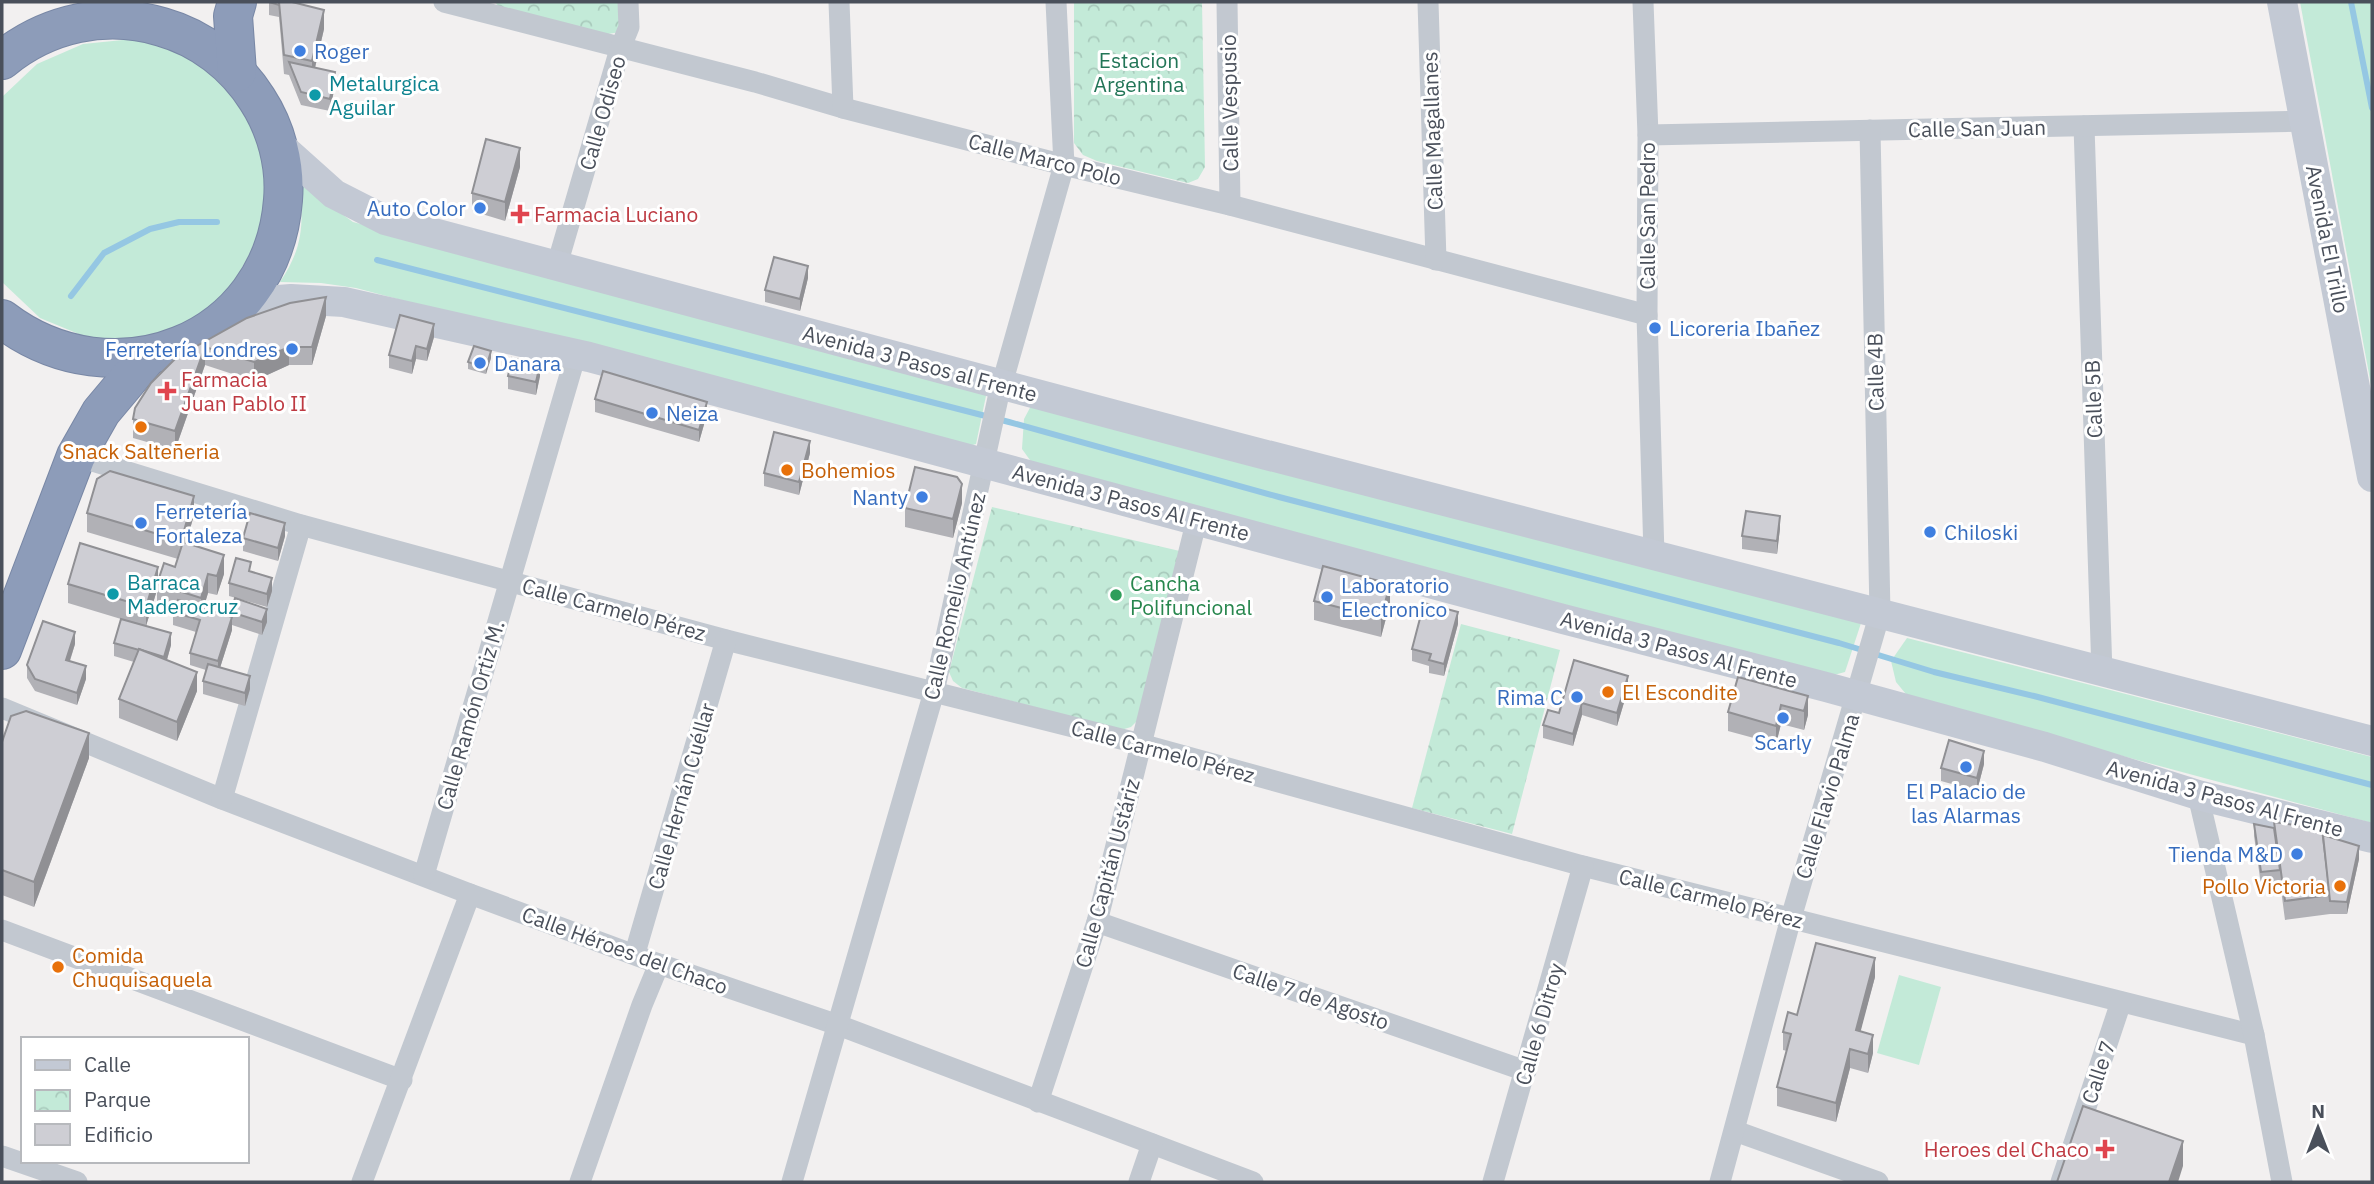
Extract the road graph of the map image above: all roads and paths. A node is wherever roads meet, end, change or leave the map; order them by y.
1 (75, 2) edge
2 (237, 2) edge
3 (444, 2) edge
4 (628, 2) edge
5 (839, 2) edge
6 (1056, 2) edge
7 (1227, 2) edge
8 (1428, 2) edge
9 (1643, 2) edge
10 (2281, 2) edge
11 (485, 7) edge
12 (19, 46) edge
13 (621, 49) junction
14 (237, 72) junction
15 (843, 108) junction
16 (2306, 121) junction
17 (2084, 126) junction
18 (1870, 130) junction
19 (1648, 135) junction
20 (277, 143) junction
21 (1064, 165) junction
22 (1230, 205) junction
23 (1436, 260) junction
24 (557, 265) junction
25 (240, 303) junction
26 (1647, 315) junction
27 (2, 319) edge
28 (576, 354) junction
29 (148, 356) junction
30 (1000, 391) junction
31 (987, 453) junction
32 (76, 456) junction
33 (2372, 477) edge
34 (1197, 519) junction
35 (301, 525) junction
36 (1654, 555) junction
37 (508, 580) junction
38 (1877, 622) junction
39 (726, 639) junction
40 (2, 650) edge
41 (2102, 673) junction
42 (1860, 685) junction
43 (934, 692) junction
44 (2, 708) edge
45 (2370, 739) edge
46 (1141, 744) junction
47 (2198, 795) junction
48 (222, 799) junction
49 (2372, 838) edge
50 (1583, 866) junction
51 (424, 875) junction
52 (470, 894) junction
53 (1791, 918) junction
54 (1097, 922) junction
55 (2, 930) edge
56 (635, 953) junction
57 (659, 964) junction
58 (2121, 1002) junction
59 (838, 1025) junction
60 (2254, 1035) junction
61 (1526, 1071) junction
62 (401, 1080) junction
63 (1038, 1102) junction
64 (1735, 1131) junction
65 (1152, 1144) junction
66 (2, 1156) edge
67 (21, 1163) edge
68 (22, 1163) edge
69 (77, 1182) edge
70 (362, 1182) edge
71 (580, 1182) edge
72 (792, 1182) edge
73 (1139, 1182) edge
74 (1253, 1182) edge
75 (1493, 1182) edge
76 (1720, 1182) edge
77 (1878, 1182) edge
78 (2061, 1182) edge
79 (2282, 1182) edge

1 - 12 highway
2 - 14 highway
3 - 11 street, Calle Marco Polo
4 - 13 street, Calle Odiseo
5 - 15 street
6 - 21 street, Calle Romelio Antúnez
7 - 22 street, Calle Vespusio
8 - 23 street, Calle Magallanes
9 - 19 street, Calle San Pedro
10 - 16 main road, Avenida El Trillo
11 - 13 street, Calle Marco Polo
12 - 14 highway
13 - 15 street, Calle Marco Polo
13 - 24 street, Calle Odiseo
14 - 20 highway
15 - 21 street, Calle Marco Polo
16 - 17 street, Calle San Juan
16 - 33 main road, Avenida El Trillo
17 - 18 street, Calle San Juan
17 - 41 street, Calle 5B
18 - 19 street, Calle San Juan
18 - 38 street, Calle 4B
19 - 26 street, Calle San Pedro
20 - 24 main road, Avenida 3 Pasos al Frente
20 - 25 highway
21 - 22 street, Calle Marco Polo
21 - 30 street, Calle Romelio Antúnez
22 - 23 street, Calle Marco Polo
23 - 26 street, Calle Marco Polo
24 - 30 main road, Avenida 3 Pasos al Frente
25 - 28 main road, Avenida 3 Pasos al Frente
25 - 29 highway
26 - 36 street, Calle San Pedro
27 - 29 highway
28 - 31 main road, Avenida 3 Pasos al Frente
28 - 37 street, Calle Ramón Ortiz M.
29 - 32 highway
30 - 31 street, Calle Romelio Antúnez
30 - 36 main road, Avenida 3 Pasos al Frente
31 - 34 main road, Avenida 3 Pasos Al Frente
31 - 43 street, Calle Romelio Antúnez
32 - 35 street, Calle Carmelo Pérez
32 - 40 highway
34 - 42 main road, Avenida 3 Pasos Al Frente
34 - 46 street, Calle Capitán Ustáriz
35 - 37 street, Calle Carmelo Pérez
35 - 48 street
36 - 38 main road
37 - 39 street, Calle Carmelo Pérez
37 - 51 street, Calle Ramón Ortiz M.
38 - 41 main road
38 - 42 street, Calle Flavio Palma
39 - 43 street, Calle Carmelo Pérez
39 - 56 street, Calle Hernán Cuéllar
41 - 45 main road
42 - 47 main road, Avenida 3 Pasos Al Frente
42 - 53 street, Calle Flavio Palma
43 - 46 street, Calle Carmelo Pérez
43 - 59 street, Calle Romelio Antúnez
44 - 48 street, Calle Héroes del Chaco
46 - 50 street, Calle Carmelo Pérez
46 - 54 street, Calle Capitán Ustáriz
47 - 49 main road, Avenida 3 Pasos Al Frente
47 - 60 street
48 - 51 street, Calle Héroes del Chaco
50 - 53 street, Calle Carmelo Pérez
50 - 61 street, Calle 6 Ditroy
51 - 52 street, Calle Héroes del Chaco
52 - 56 street, Calle Héroes del Chaco
52 - 62 street
53 - 58 street, Calle Carmelo Pérez
53 - 64 street, Calle Flavio Palma
54 - 61 street, Calle 7 de Agosto
54 - 63 street, Calle Capitán Ustáriz
55 - 62 street
56 - 57 street, Calle Héroes del Chaco
57 - 59 street, Calle Héroes del Chaco
57 - 71 street
58 - 60 street, Calle Carmelo Pérez
58 - 78 street, Calle 7
59 - 63 street, Calle Héroes del Chaco
59 - 72 street, Calle Romelio Antúnez
60 - 79 street
61 - 75 street, Calle 6 Ditroy
62 - 70 street
63 - 65 street, Calle Héroes del Chaco
64 - 76 street, Calle Flavio Palma
64 - 77 street
65 - 73 street
65 - 74 street, Calle Héroes del Chaco
66 - 67 street
68 - 69 street

